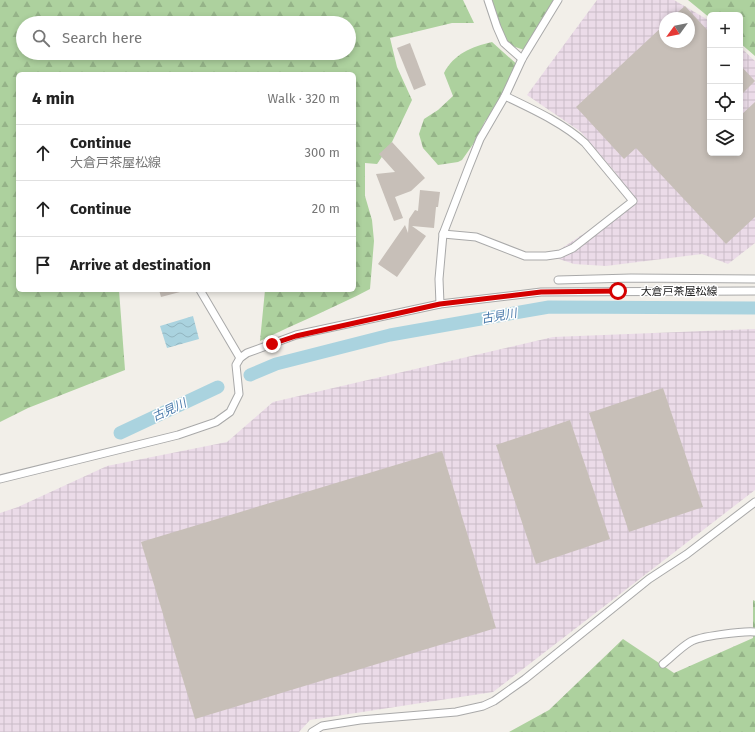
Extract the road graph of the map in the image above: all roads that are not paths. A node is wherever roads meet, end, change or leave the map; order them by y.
1 (488, 0) edge
2 (558, 0) edge
3 (522, 59) junction
4 (505, 96) junction
5 (443, 234) junction
6 (558, 280) dead end
7 (755, 280) edge
8 (755, 291) edge
9 (201, 292) edge
10 (440, 304) junction
11 (240, 358) junction
12 (0, 478) edge
13 (755, 502) edge
14 (755, 632) edge
15 (663, 664) dead end
16 (312, 732) edge

1 - 3 street
2 - 3 street
3 - 4 street
4 - 5 street
4 - 5 street
5 - 10 street
6 - 7 street
8 - 10 street, 大倉戸茶屋松線
9 - 11 street
10 - 11 street, 大倉戸茶屋松線
11 - 12 street
13 - 16 street
14 - 15 street

